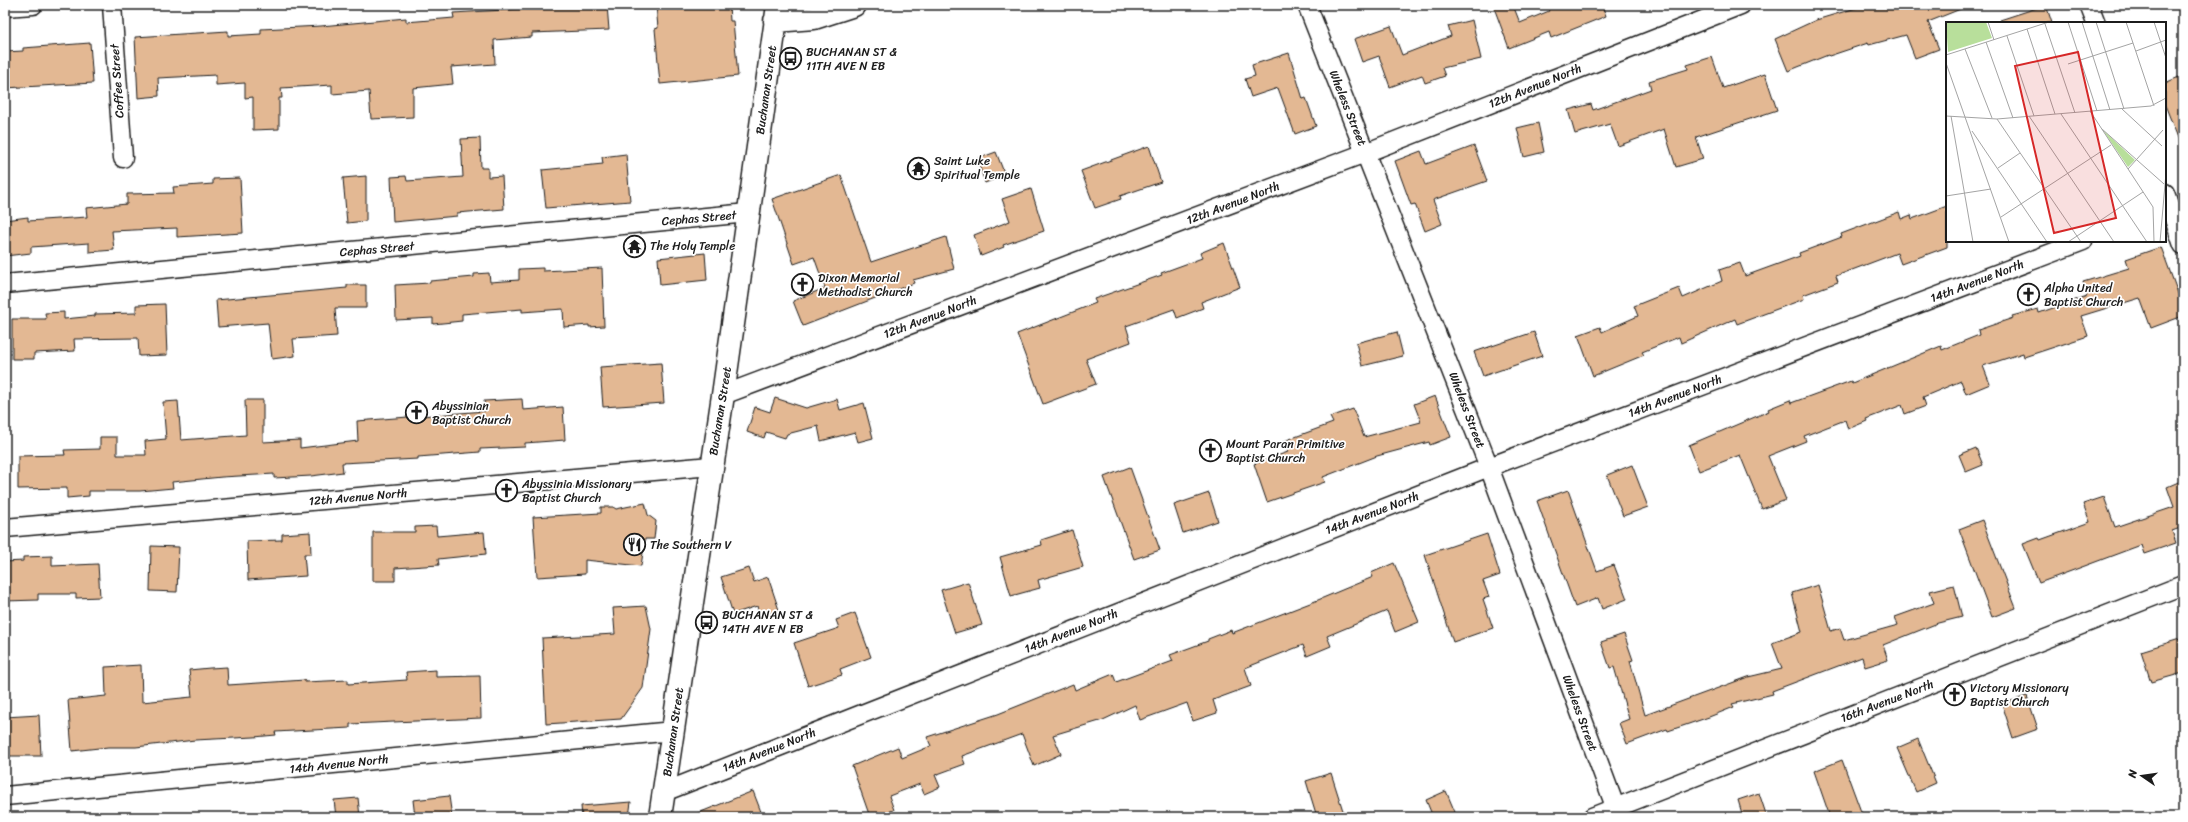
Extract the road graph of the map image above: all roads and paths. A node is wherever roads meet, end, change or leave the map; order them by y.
1 (33, 5) edge
2 (112, 5) edge
3 (854, 5) edge
4 (1307, 5) edge
5 (1741, 5) edge
6 (2089, 5) edge
7 (5, 7) edge
8 (777, 13) edge
9 (2096, 22) edge
10 (1366, 153) junction
11 (123, 158) dead end
12 (2171, 204) edge
13 (748, 213) junction
14 (2080, 242) edge
15 (2183, 245) edge
16 (5, 284) edge
17 (724, 395) junction
18 (712, 466) junction
19 (1489, 467) junction
20 (5, 528) edge
21 (2183, 585) edge
22 (673, 732) junction
23 (664, 792) junction
24 (5, 796) edge
25 (1617, 812) edge
26 (660, 817) edge
27 (1592, 817) edge

1 - 7 street
2 - 11 street, Coffee Street
3 - 8 street
4 - 10 street, Wheless Street
5 - 10 street, 12th Avenue North
6 - 9 street
8 - 13 street, Buchanan Street
10 - 17 street, 12th Avenue North
10 - 19 street, Wheless Street
12 - 15 street
13 - 16 street, Cephas Street
13 - 17 street, Buchanan Street
14 - 19 street, 14th Avenue North
17 - 18 street, Buchanan Street
18 - 20 street, 12th Avenue North
18 - 22 street, Buchanan Street
19 - 23 street, 14th Avenue North
19 - 25 street, Wheless Street
21 - 25 street, 16th Avenue North
22 - 23 street, Buchanan Street
22 - 24 street, 14th Avenue North
23 - 26 street, Buchanan Street
25 - 27 street, 16th Avenue North

